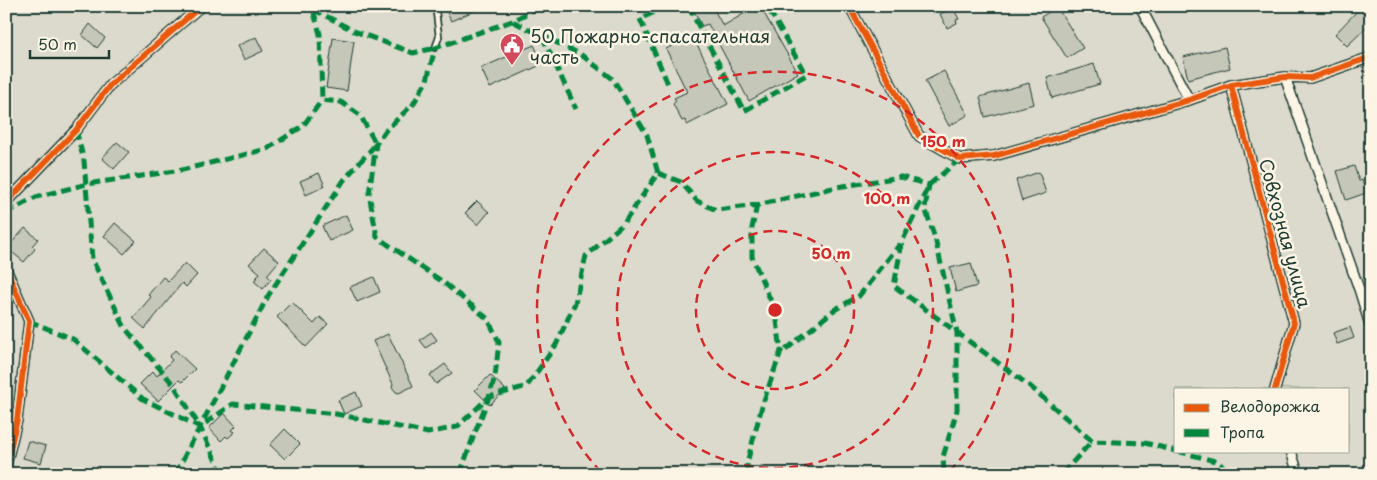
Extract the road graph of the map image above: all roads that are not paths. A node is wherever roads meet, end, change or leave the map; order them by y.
1 (201, 6) edge
2 (437, 6) edge
3 (849, 6) edge
4 (1140, 6) edge
5 (435, 48) dead end
6 (1371, 57) edge
7 (1286, 77) junction
8 (1231, 85) junction
9 (1189, 100) junction
10 (6, 203) edge
11 (6, 269) edge
12 (1371, 328) edge
13 (1275, 388) edge
14 (1292, 452) edge
15 (6, 465) edge
16 (1298, 474) edge

1 - 10 street
2 - 5 lane
3 - 9 street
4 - 9 street
6 - 7 street
7 - 8 street
7 - 12 street
8 - 9 street
8 - 13 street, Совхозная улица
11 - 15 street
14 - 16 street

